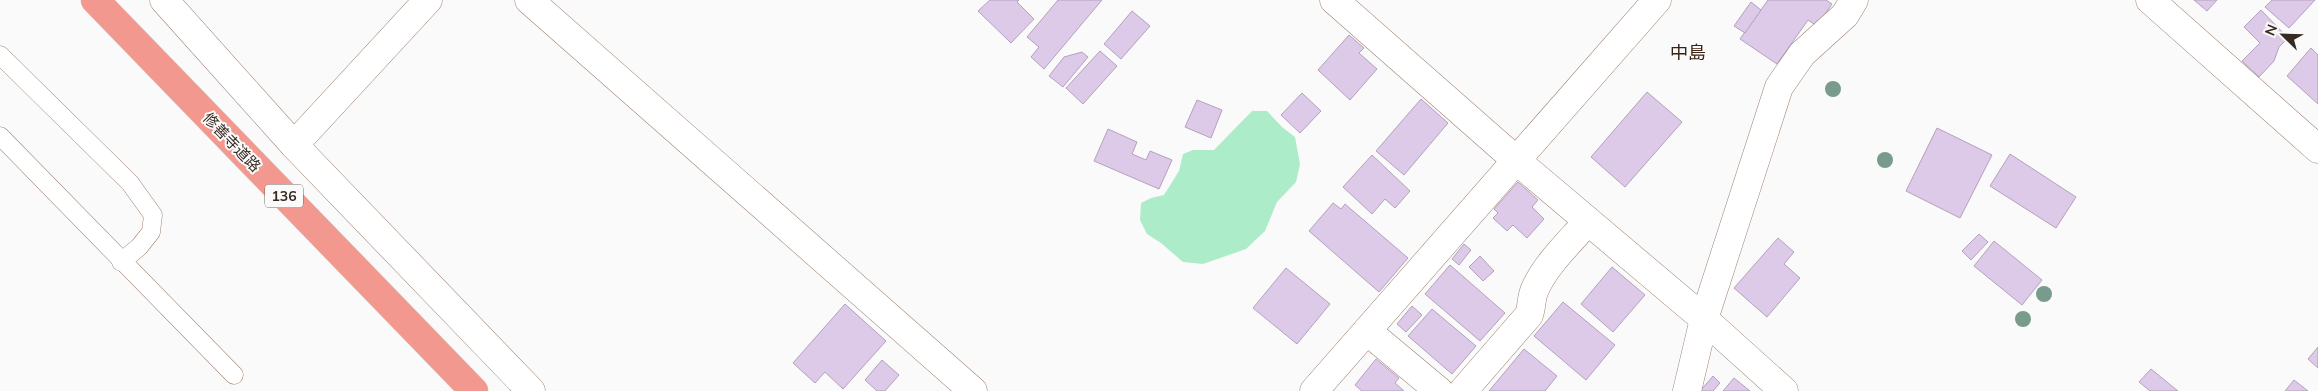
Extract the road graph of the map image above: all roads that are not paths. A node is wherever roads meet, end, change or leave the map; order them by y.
1 (95, 0) edge
2 (164, 0) edge
3 (428, 0) edge
4 (529, 0) edge
5 (1334, 0) edge
6 (1657, 0) edge
7 (1854, 0) edge
8 (2150, 0) edge
9 (0, 55) edge
10 (0, 136) edge
11 (294, 145) junction
12 (2318, 149) edge
13 (1517, 161) junction
14 (1588, 221) junction
15 (121, 262) junction
16 (1704, 320) junction
17 (1367, 331) junction
18 (234, 375) dead end
19 (474, 391) edge
20 (531, 391) edge
21 (973, 391) edge
22 (1314, 391) edge
23 (1439, 391) edge
24 (1463, 391) edge
25 (1687, 391) edge
26 (1784, 391) edge

1 - 19 highway, 修善寺道路 / 136
2 - 11 street
3 - 11 street
4 - 21 street
5 - 13 street
6 - 13 street
7 - 16 street
8 - 12 street
9 - 15 lane
10 - 15 lane
11 - 20 street
13 - 14 street
13 - 17 street
14 - 16 street
14 - 24 street
15 - 18 lane
16 - 25 street
16 - 26 street
17 - 22 street
17 - 23 street

